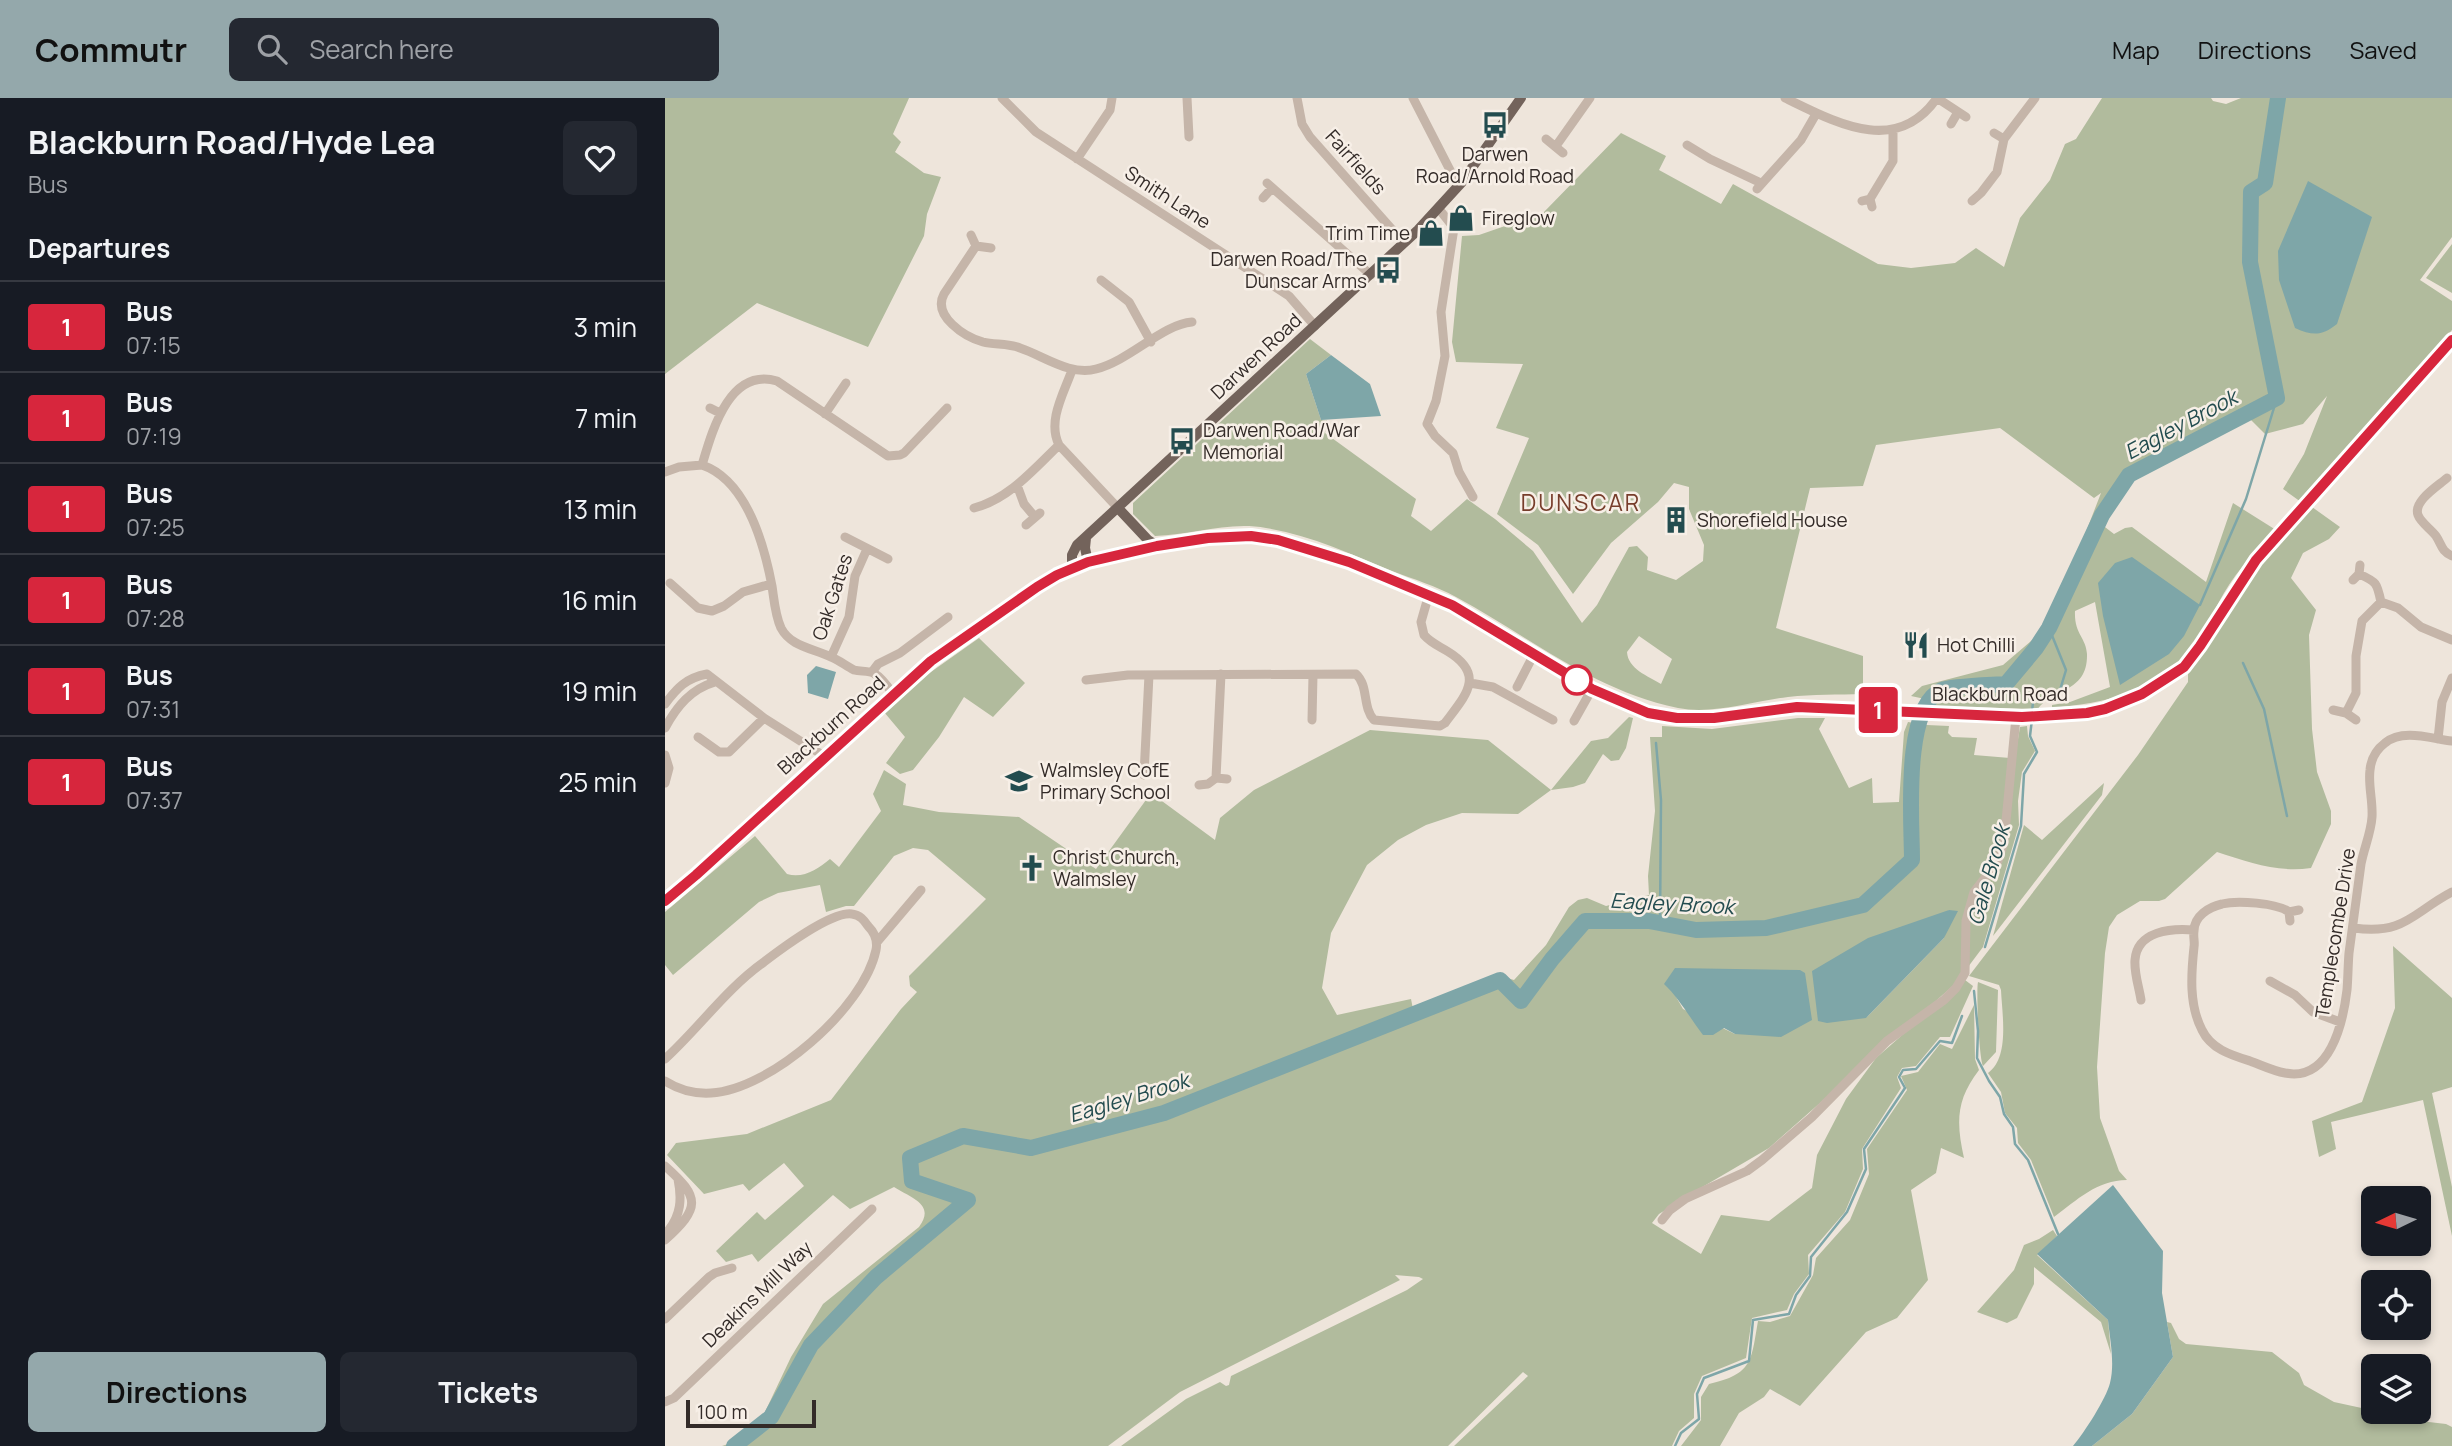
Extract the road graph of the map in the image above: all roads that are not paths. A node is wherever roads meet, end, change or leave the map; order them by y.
1 (1002, 98) edge
2 (1112, 98) edge
3 (1187, 98) edge
4 (1297, 98) edge
5 (1413, 98) edge
6 (1521, 98) edge
7 (1590, 98) edge
8 (1937, 98) edge
9 (2035, 98) edge
10 (1790, 99) edge
11 (1816, 114) junction
12 (1951, 124) dead end
13 (1892, 130) junction
14 (1994, 133) dead end
15 (1188, 137) dead end
16 (1546, 139) dead end
17 (2004, 139) junction
18 (1687, 145) dead end
19 (1077, 159) junction
20 (1462, 182) junction
21 (1263, 198) dead end
22 (1972, 201) dead end
23 (1868, 202) dead end
24 (1439, 209) junction
25 (971, 235) dead end
26 (1404, 243) junction
27 (976, 246) junction
28 (991, 248) dead end
29 (1371, 275) junction
30 (1101, 280) dead end
31 (1192, 322) dead end
32 (1315, 326) junction
33 (2452, 340) edge
34 (1151, 342) junction
35 (1072, 370) junction
36 (847, 383) dead end
37 (710, 408) dead end
38 (947, 408) dead end
39 (720, 413) junction
40 (825, 414) junction
41 (1059, 445) junction
42 (702, 466) junction
43 (665, 472) edge
44 (2447, 478) dead end
45 (1017, 485) junction
46 (1473, 497) dead end
47 (974, 508) dead end
48 (1118, 508) junction
49 (1026, 525) dead end
50 (845, 537) dead end
51 (1086, 538) junction
52 (1157, 546) junction
53 (867, 548) junction
54 (2452, 556) edge
55 (888, 559) dead end
56 (1088, 562) junction
57 (1072, 569) junction
58 (2357, 573) dead end
59 (771, 583) junction
60 (676, 585) dead end
61 (1429, 594) junction
62 (2381, 602) junction
63 (948, 618) dead end
64 (2452, 640) edge
65 (1533, 656) junction
66 (831, 657) junction
67 (872, 672) junction
68 (1221, 674) junction
69 (1149, 675) junction
70 (1313, 675) junction
71 (2452, 678) edge
72 (1086, 680) dead end
73 (715, 682) junction
74 (1470, 683) junction
75 (1517, 687) dead end
76 (1592, 689) junction
77 (893, 694) junction
78 (665, 704) edge
79 (2333, 710) dead end
80 (2346, 713) junction
81 (1315, 717) dead end
82 (2019, 717) junction
83 (764, 718) junction
84 (1553, 720) dead end
85 (2356, 720) dead end
86 (1574, 721) dead end
87 (665, 728) edge
88 (698, 737) dead end
89 (2438, 739) junction
90 (2452, 741) edge
91 (665, 755) edge
92 (824, 756) junction
93 (1141, 768) dead end
94 (1216, 778) junction
95 (1227, 779) dead end
96 (665, 783) edge
97 (1199, 785) dead end
98 (922, 890) dead end
99 (2452, 892) edge
100 (665, 901) edge
101 (2293, 914) dead end
102 (2354, 928) junction
103 (2193, 930) junction
104 (877, 942) junction
105 (2270, 981) dead end
106 (2141, 1000) dead end
107 (2340, 1021) junction
108 (665, 1059) edge
109 (665, 1081) edge
110 (665, 1166) edge
111 (872, 1209) dead end
112 (1662, 1220) dead end
113 (665, 1237) edge
114 (732, 1268) dead end
115 (665, 1319) edge
116 (665, 1402) edge

1 - 19 street, Smith Lane
2 - 19 street
3 - 15 street
4 - 26 street, Fairfields
5 - 20 street
6 - 20 main road, Darwen Road
7 - 16 street
8 - 12 street
8 - 13 street
9 - 17 street
10 - 11 street
11 - 13 street
11 - 18 street
13 - 23 street
14 - 17 street
17 - 22 street
19 - 32 street, Smith Lane
20 - 24 main road, Darwen Road
21 - 29 street
24 - 26 main road, Darwen Road
24 - 46 street
25 - 27 street
26 - 29 main road, Darwen Road
27 - 28 street
27 - 35 street
29 - 32 main road, Darwen Road
30 - 34 street
31 - 34 street
32 - 48 main road, Darwen Road
33 - 82 highway, Blackburn Road
34 - 35 street
35 - 41 street
36 - 40 street
37 - 39 street
38 - 40 street
39 - 40 street
39 - 42 street
41 - 45 street
41 - 48 street
42 - 43 street
42 - 59 street
44 - 54 street
45 - 47 street
45 - 49 street
48 - 51 main road, Darwen Road
48 - 52 main road
50 - 53 street, Oak Gates
51 - 56 main road
51 - 57 main road, Darwen Road
52 - 56 highway, Blackburn Road
52 - 61 highway, Blackburn Road
53 - 55 street, Oak Gates
53 - 66 street, Oak Gates
56 - 57 highway, Blackburn Road
57 - 77 highway, Blackburn Road
58 - 62 street
59 - 60 street
59 - 66 street
61 - 65 highway, Blackburn Road
61 - 74 street
62 - 64 street
62 - 80 street
63 - 67 street
65 - 75 street
65 - 76 highway, Blackburn Road
66 - 67 street
67 - 77 street
68 - 69 street
68 - 70 street
68 - 94 street
69 - 72 street
69 - 93 street
70 - 74 street
70 - 81 street
71 - 89 street
73 - 78 street
73 - 83 street
73 - 87 street
74 - 84 street
76 - 82 highway, Blackburn Road
76 - 86 street
77 - 92 highway, Blackburn Road
79 - 80 street
80 - 85 street
82 - 112 street
83 - 88 street
83 - 92 street
89 - 90 street, Templecombe Drive
89 - 102 street, Templecombe Drive
91 - 96 street
92 - 100 highway, Blackburn Road
94 - 95 street
94 - 97 street
98 - 104 street
99 - 102 street
101 - 103 street
102 - 107 street, Templecombe Drive
103 - 106 street
103 - 107 street, Templecombe Drive
104 - 108 street
104 - 109 street
105 - 107 street
110 - 113 street
111 - 116 street, Deakins Mill Way
114 - 115 street

